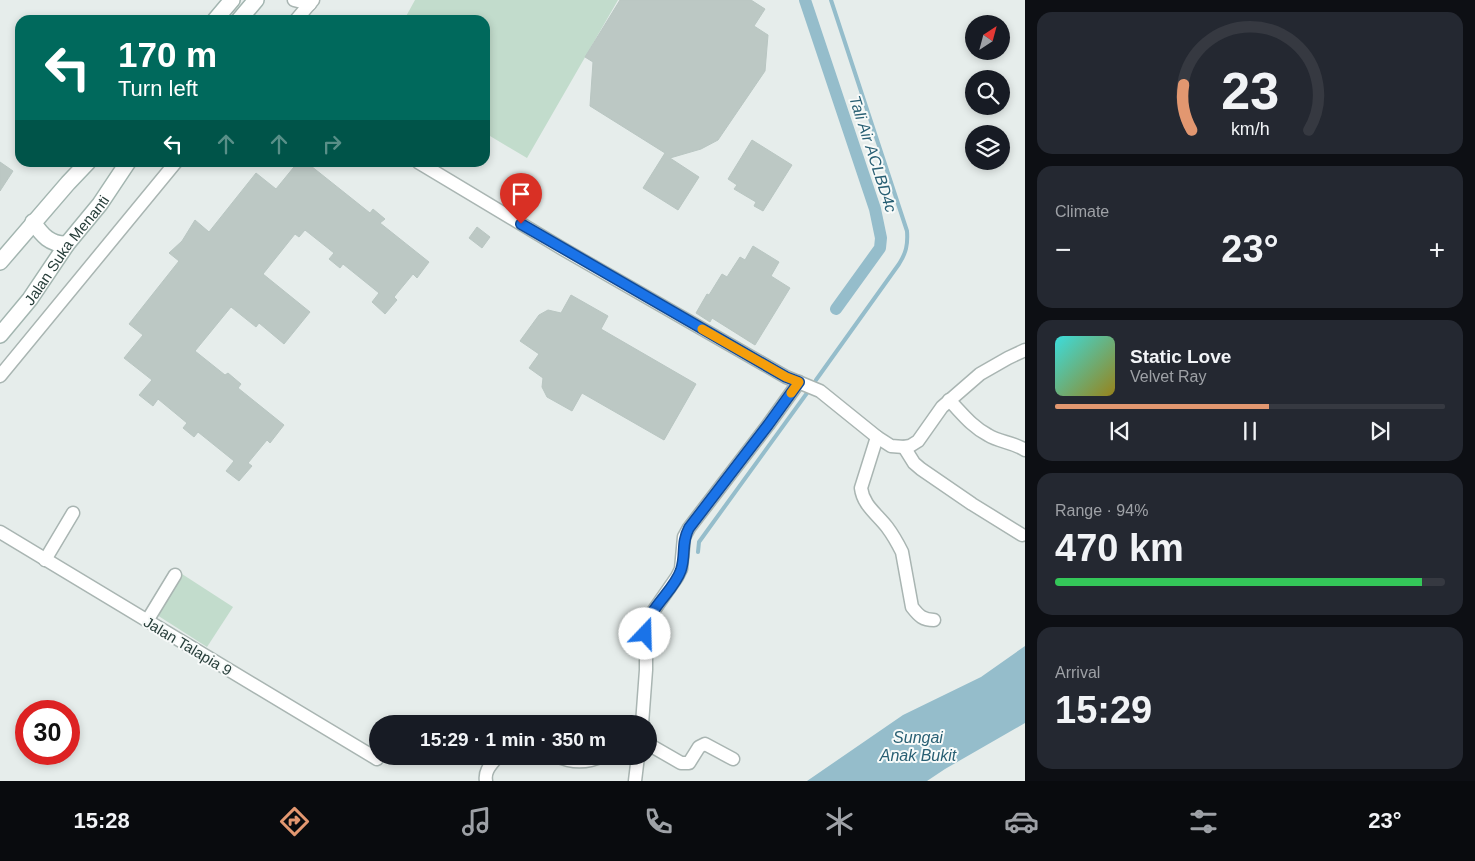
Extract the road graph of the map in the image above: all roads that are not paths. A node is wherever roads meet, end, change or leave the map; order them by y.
1 (232, 0) edge
2 (294, 0) edge
3 (310, 1) edge
4 (255, 2) edge
5 (220, 15) edge
6 (243, 15) edge
7 (300, 15) edge
8 (83, 167) edge
9 (125, 167) edge
10 (172, 167) edge
11 (426, 167) edge
12 (34, 222) junction
13 (67, 244) junction
14 (0, 262) edge
15 (0, 335) edge
16 (1025, 350) edge
17 (0, 376) edge
18 (799, 382) junction
19 (949, 400) junction
20 (877, 437) junction
21 (904, 447) junction
22 (1025, 450) edge
23 (73, 513) dead end
24 (0, 532) edge
25 (1022, 535) dead end
26 (45, 560) junction
27 (175, 574) dead end
28 (934, 620) dead end
29 (147, 621) junction
30 (643, 715) edge
31 (657, 749) edge
32 (369, 754) edge
33 (733, 759) dead end
34 (490, 765) edge
35 (637, 765) edge
36 (486, 781) edge
37 (635, 781) edge

1 - 5 main road
2 - 3 street
3 - 7 street
4 - 6 main road
8 - 12 main road
9 - 13 main road, Jalan Suka Menanti
10 - 17 street
11 - 18 street
12 - 13 main road
12 - 14 main road
13 - 15 main road, Jalan Suka Menanti
16 - 19 street
18 - 20 street
18 - 30 street
19 - 21 street
19 - 22 street
20 - 21 street
20 - 28 street
21 - 25 street
23 - 26 street
24 - 26 street, Jalan Talapia 9
26 - 29 street, Jalan Talapia 9
27 - 29 street
29 - 32 street, Jalan Talapia 9
31 - 33 street
34 - 36 street
35 - 37 street

